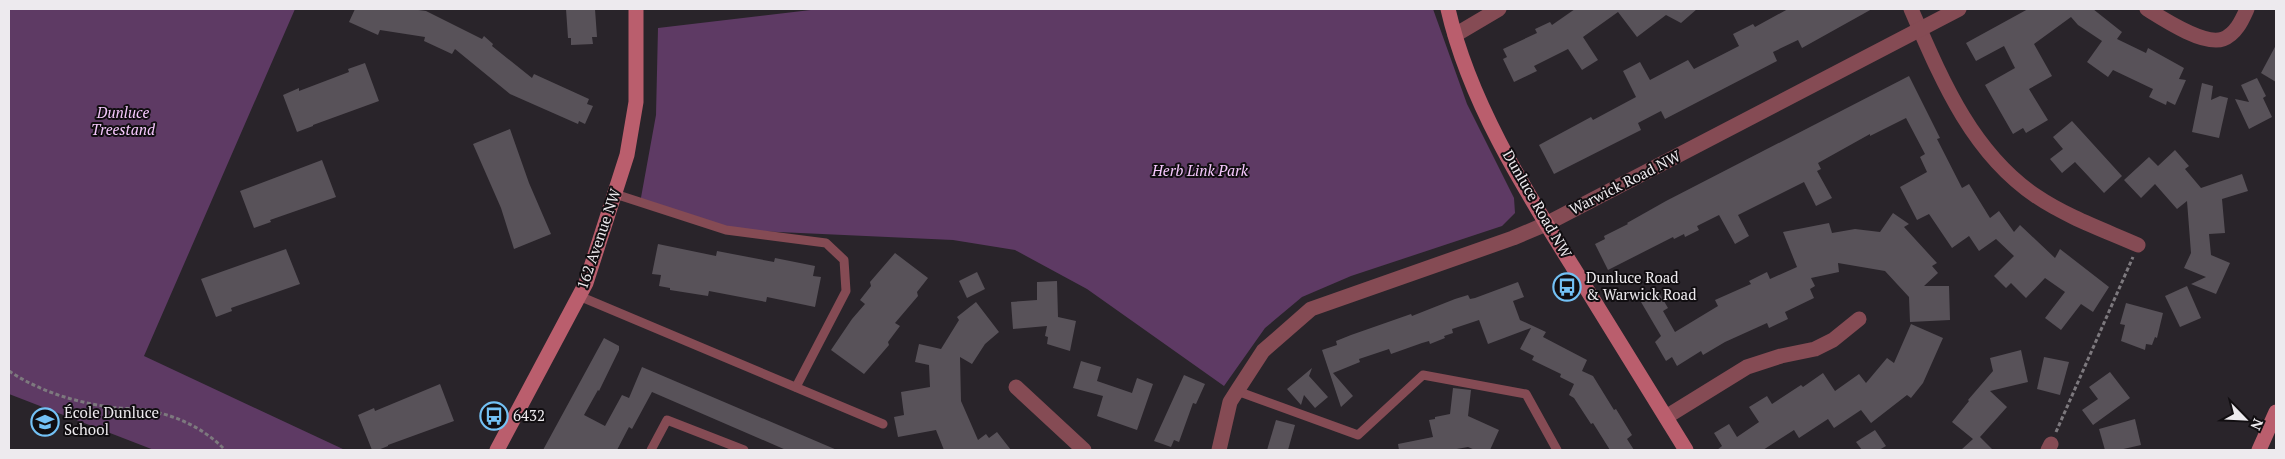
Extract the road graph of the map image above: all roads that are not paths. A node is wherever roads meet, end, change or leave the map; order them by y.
1 (636, 9) edge
2 (1448, 9) edge
3 (1498, 9) edge
4 (1912, 9) edge
5 (1959, 9) edge
6 (2147, 9) edge
7 (2247, 9) edge
8 (1920, 30) junction
9 (1455, 35) junction
10 (615, 194) junction
11 (1546, 224) junction
12 (2138, 245) road end
13 (579, 296) junction
14 (1859, 319) dead end
15 (1016, 387) dead end
16 (796, 388) junction
17 (1237, 391) junction
18 (2276, 412) edge
19 (1666, 417) junction
20 (883, 424) dead end
21 (497, 450) edge
22 (651, 450) edge
23 (744, 450) edge
24 (1084, 450) edge
25 (1219, 450) edge
26 (1557, 450) edge
27 (1686, 450) edge
28 (2259, 450) edge

1 - 10 street, 162 Avenue NW
2 - 9 street, Dunluce Road NW
3 - 9 street
4 - 8 street
5 - 8 street, Warwick Road NW
6 - 7 street
8 - 11 street, Warwick Road NW
8 - 12 street
9 - 11 street, Dunluce Road NW
10 - 13 street, 162 Avenue NW
10 - 16 lane
11 - 17 street, Warwick Road NW
11 - 19 street, Dunluce Road NW
13 - 16 lane
13 - 21 street, 162 Avenue NW
14 - 19 street
15 - 24 street
16 - 20 lane
17 - 25 street, Warwick Road NW
17 - 26 lane
18 - 28 street
19 - 27 street, Dunluce Road NW
22 - 23 lane

